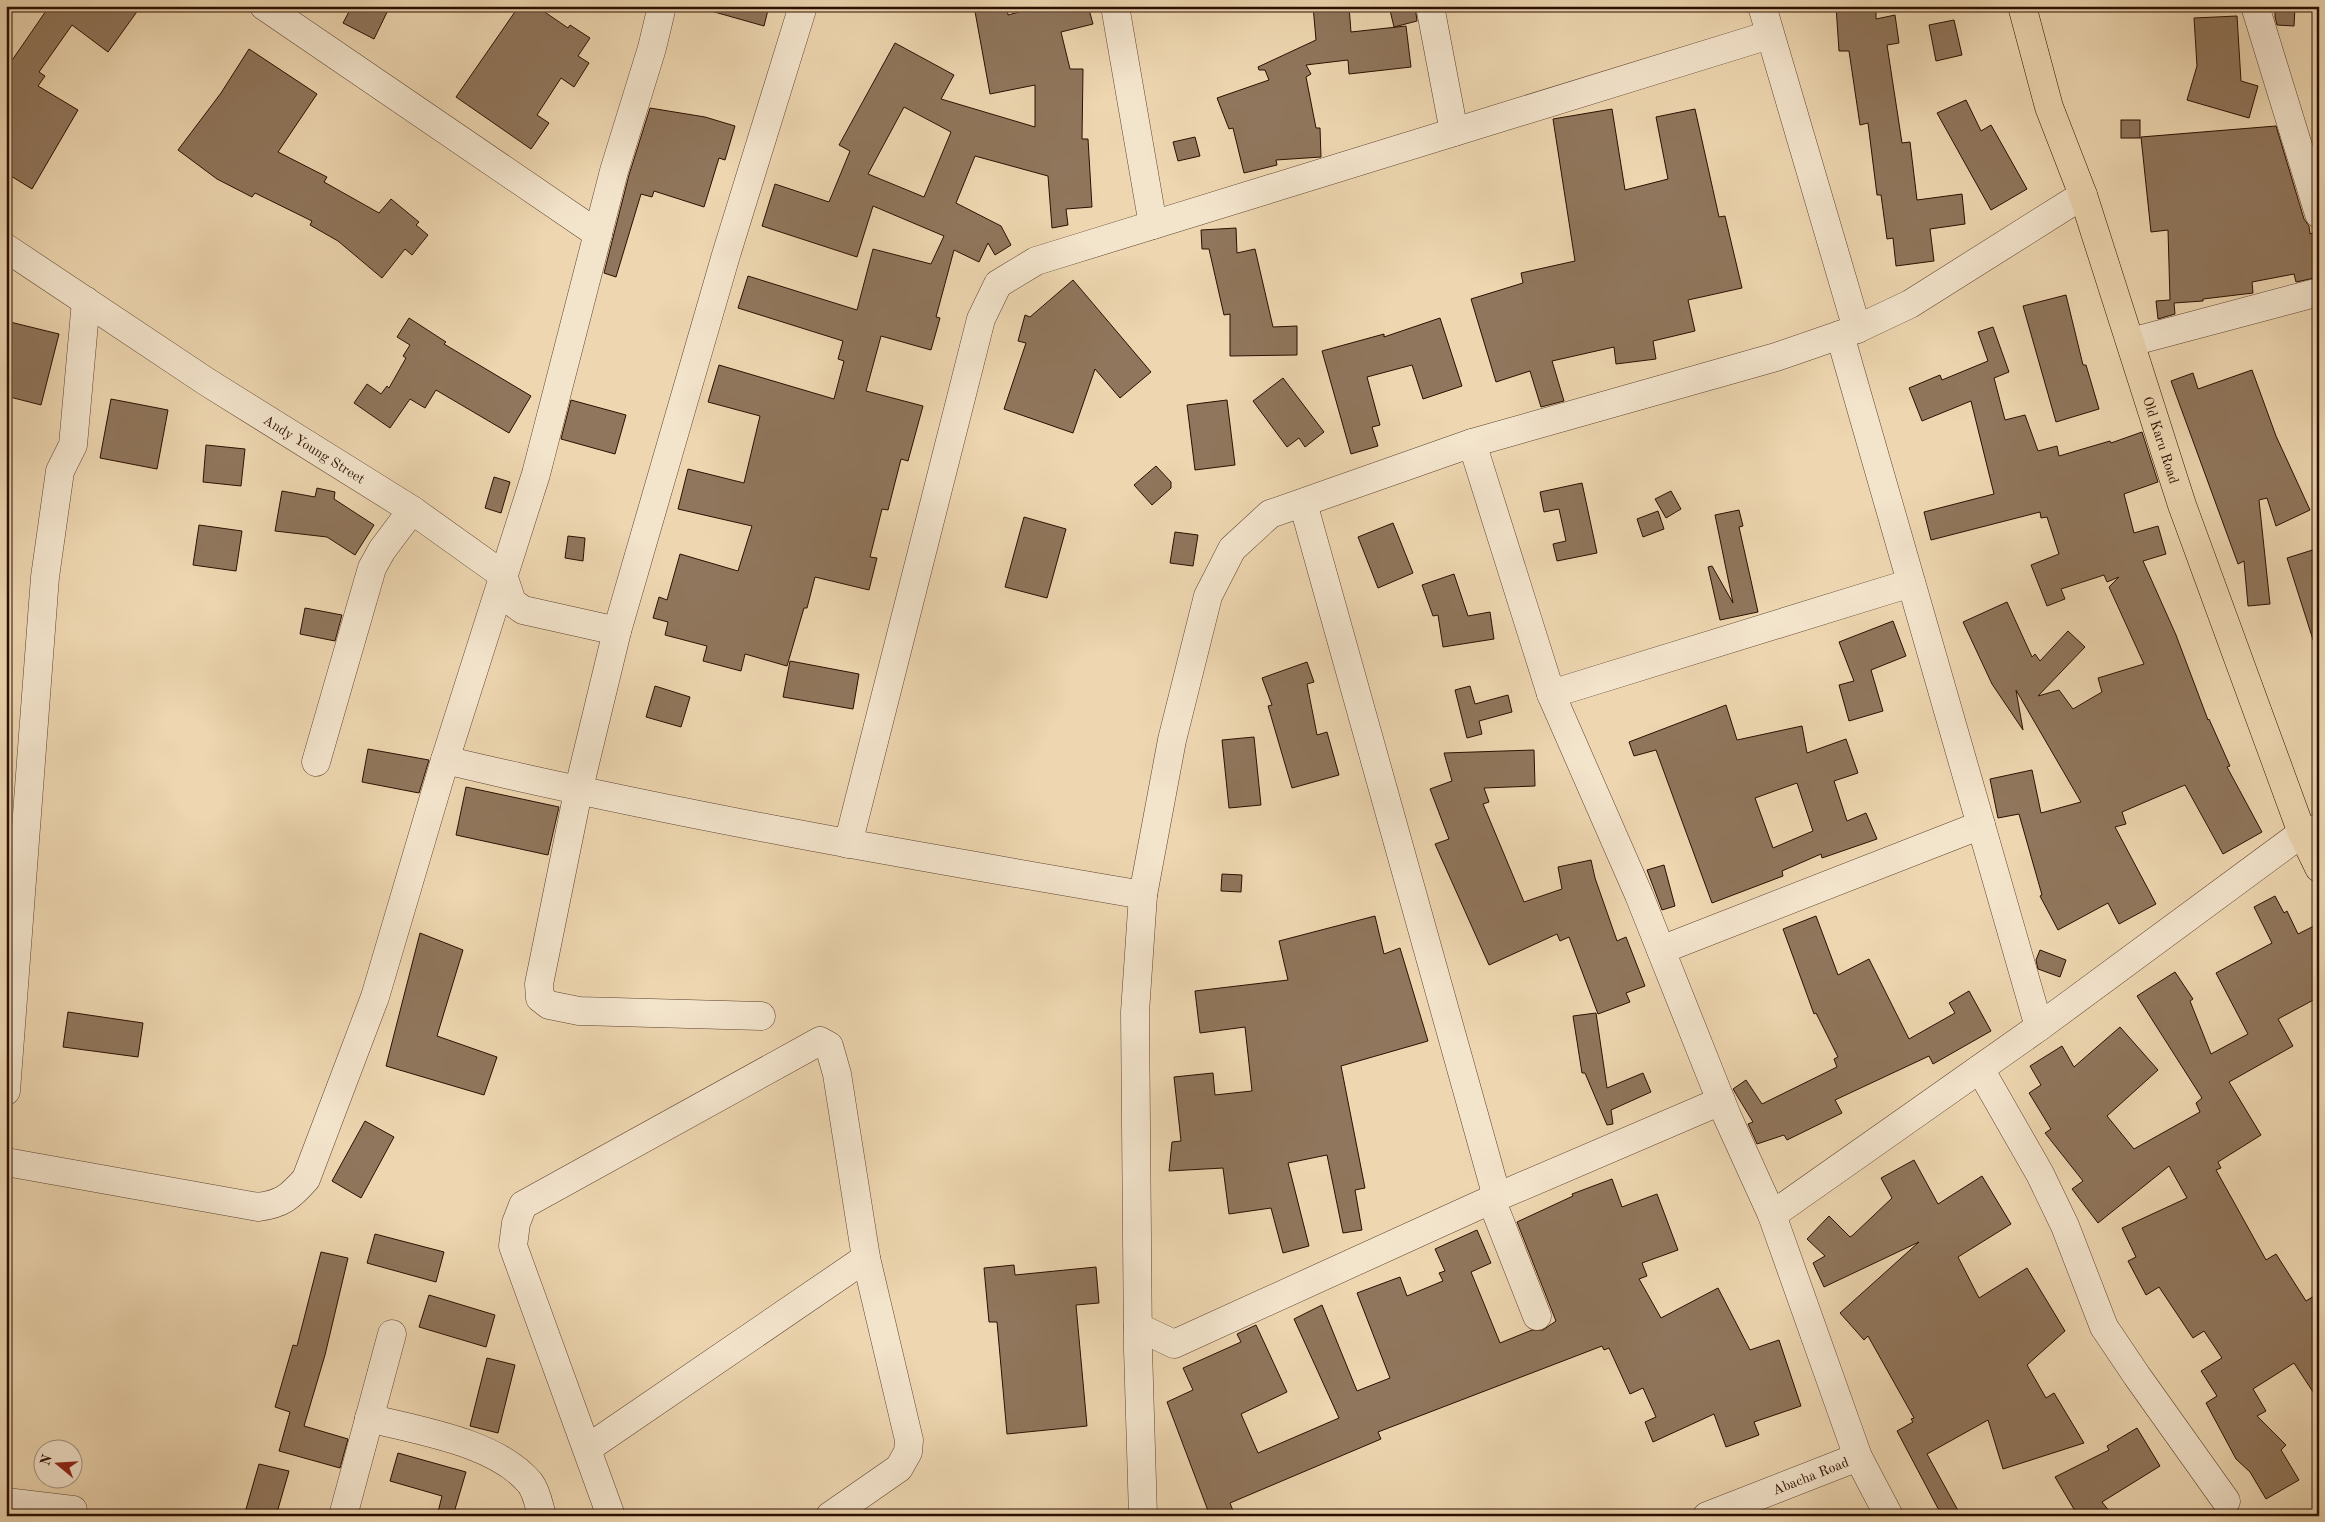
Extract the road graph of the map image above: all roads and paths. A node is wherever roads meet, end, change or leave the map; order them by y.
1 (264, 6) edge
2 (662, 6) edge
3 (803, 6) edge
4 (1115, 6) edge
5 (1430, 6) edge
6 (1762, 6) edge
7 (2022, 6) edge
8 (2255, 6) edge
9 (1769, 35) junction
10 (1454, 132) junction
11 (2083, 195) junction
12 (2319, 214) edge
13 (1153, 225) junction
14 (598, 234) junction
15 (6, 248) edge
16 (2319, 292) edge
17 (86, 301) junction
18 (1849, 332) junction
19 (2131, 342) junction
20 (1472, 443) junction
21 (1304, 503) junction
22 (412, 510) junction
23 (503, 575) junction
24 (1911, 583) junction
25 (617, 631) junction
26 (1551, 694) junction
27 (445, 760) junction
28 (316, 762) dead end
29 (578, 792) junction
30 (1980, 825) junction
31 (2311, 830) edge
32 (848, 844) junction
33 (2319, 868) edge
34 (1143, 895) junction
35 (1661, 950) junction
36 (761, 1016) dead end
37 (2039, 1027) junction
38 (1980, 1069) junction
39 (6, 1091) edge
40 (1721, 1101) junction
41 (6, 1162) edge
42 (1494, 1198) junction
43 (1772, 1215) junction
44 (866, 1258) junction
45 (1537, 1316) dead end
46 (1138, 1327) junction
47 (392, 1334) dead end
48 (1174, 1344) junction
49 (1139, 1388) junction
50 (369, 1418) junction
51 (588, 1448) junction
52 (1858, 1457) junction
53 (2226, 1501) dead end
54 (6, 1502) edge
55 (860, 1506) edge
56 (73, 1510) dead end
57 (343, 1516) edge
58 (542, 1516) edge
59 (611, 1516) edge
60 (830, 1516) edge
61 (1143, 1516) edge
62 (1707, 1516) edge
63 (1888, 1516) edge

1 - 14 street
2 - 14 street
3 - 25 street
4 - 13 street
5 - 10 street
6 - 9 street
7 - 11 main road, Old Karu Road
8 - 12 street
9 - 10 street
9 - 18 street
10 - 13 street
11 - 18 street
11 - 19 main road, Old Karu Road
13 - 32 street
14 - 23 street
15 - 17 street, Andy Young Street
16 - 19 street
17 - 22 street, Andy Young Street
17 - 39 street
18 - 20 street
18 - 24 street
19 - 31 main road, Old Karu Road
20 - 21 street
20 - 26 street
21 - 34 street
21 - 42 street
22 - 23 street, Andy Young Street
22 - 28 street
23 - 25 street
23 - 27 street
24 - 26 street
24 - 30 street
25 - 29 street
26 - 35 street
27 - 29 street
27 - 41 street
29 - 32 street
29 - 36 street
30 - 35 street
30 - 37 street
31 - 33 main road, Old Karu Road
31 - 37 street
32 - 34 street
34 - 46 street
35 - 40 street
37 - 38 street
38 - 43 street
38 - 53 street
40 - 42 street
40 - 43 street
42 - 45 street
42 - 48 street
43 - 52 street
44 - 51 street
44 - 51 street
44 - 55 street
46 - 48 street
46 - 49 street
47 - 50 street
48 - 49 street
49 - 61 street
50 - 57 street
50 - 58 street
51 - 59 street
52 - 62 street, Abacha Road
52 - 63 street
54 - 56 street
55 - 60 street

